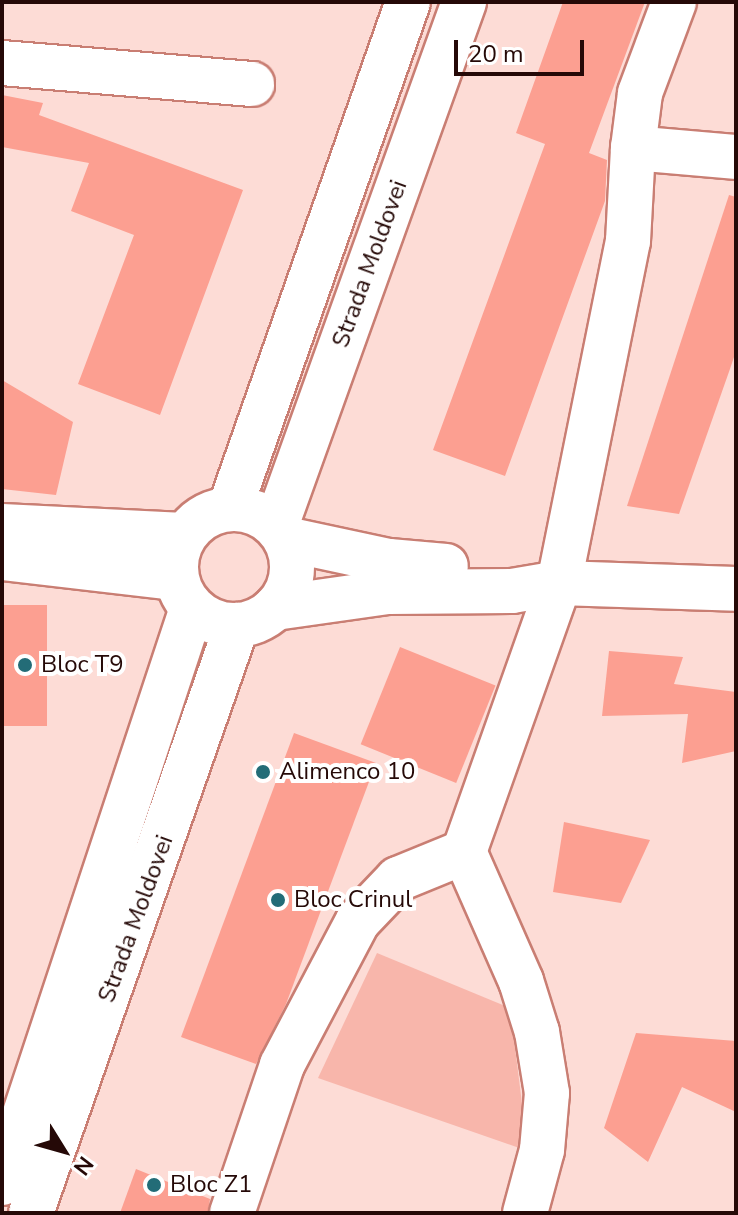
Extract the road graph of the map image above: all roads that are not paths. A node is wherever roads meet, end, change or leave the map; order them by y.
1 (408, 2) edge
2 (464, 2) edge
3 (674, 2) edge
4 (2, 63) edge
5 (252, 84) dead end
6 (633, 148) junction
7 (736, 157) edge
8 (230, 508) junction
9 (2, 526) edge
10 (281, 533) junction
11 (184, 535) junction
12 (2, 558) edge
13 (559, 583) junction
14 (736, 589) edge
15 (184, 593) junction
16 (256, 617) junction
17 (464, 852) junction
18 (2, 1183) edge
19 (31, 1213) edge
20 (232, 1213) edge
21 (525, 1213) edge

1 - 8 main road
2 - 10 main road, Strada Moldovei
3 - 6 main road
4 - 5 main road
6 - 7 main road
6 - 13 main road
8 - 10 main road
8 - 11 main road
9 - 11 main road
10 - 13 main road
10 - 16 main road
11 - 15 main road
12 - 15 main road
13 - 14 main road
13 - 16 main road
13 - 17 main road
15 - 16 main road
15 - 18 main road, Strada Moldovei
16 - 19 main road, Strada Moldovei
17 - 20 main road
17 - 21 main road

